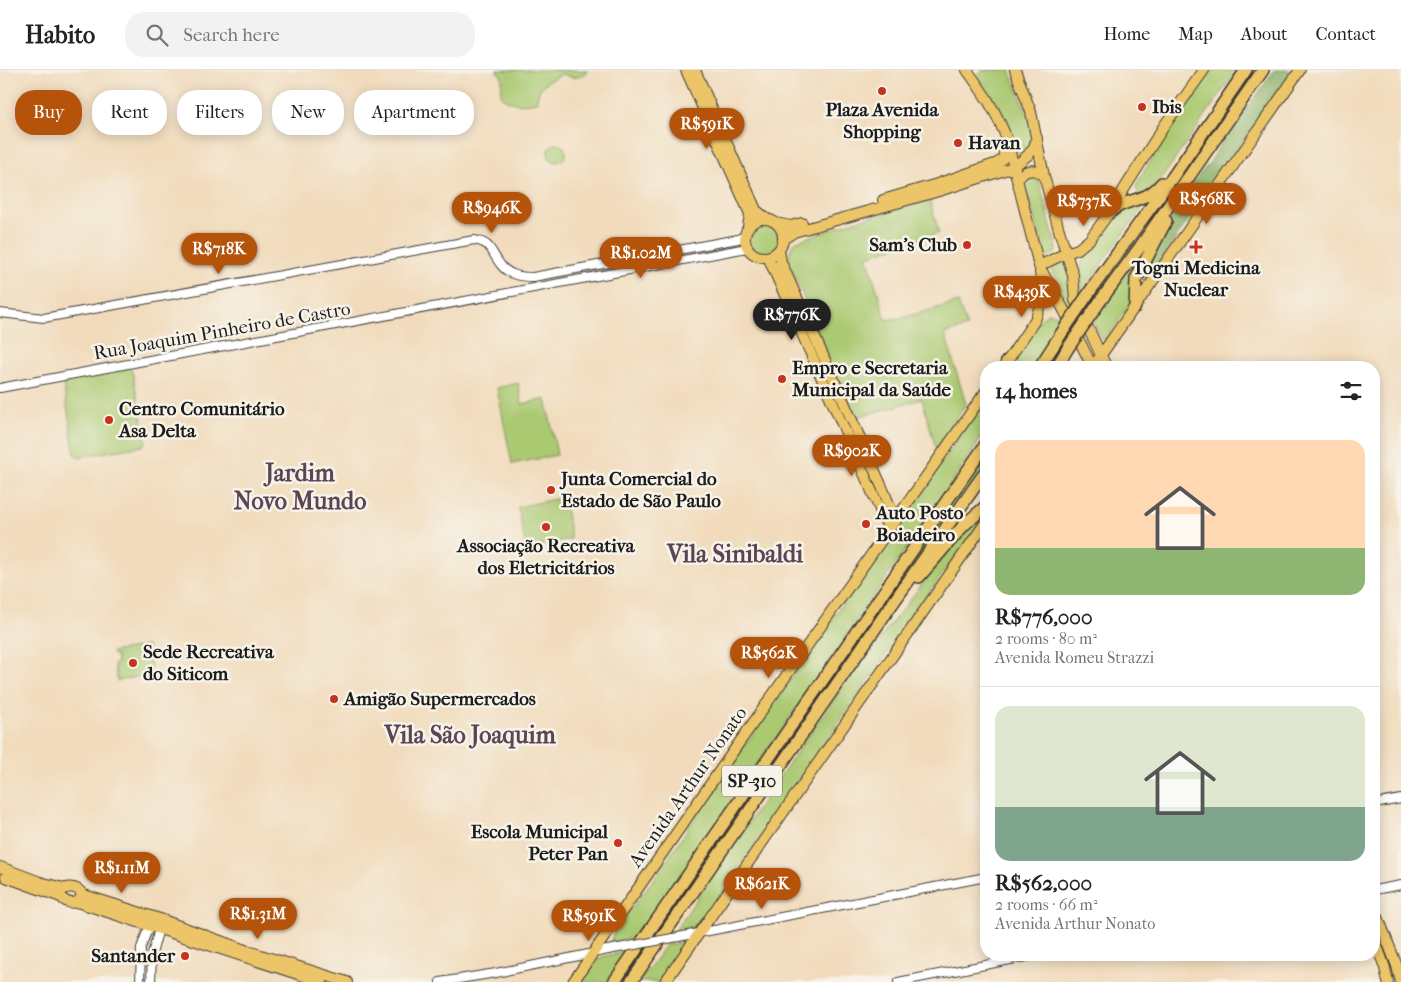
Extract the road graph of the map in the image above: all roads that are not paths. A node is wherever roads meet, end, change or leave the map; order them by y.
1 (686, 70) edge
2 (695, 70) edge
3 (1015, 70) edge
4 (1204, 70) edge
5 (1246, 70) edge
6 (1263, 70) edge
7 (1300, 70) edge
8 (970, 71) edge
9 (1232, 90) junction
10 (997, 117) junction
11 (1219, 132) junction
12 (1037, 138) junction
13 (1014, 167) junction
14 (1044, 176) junction
15 (1017, 181) junction
16 (1128, 182) junction
17 (1137, 199) junction
18 (1109, 212) junction
19 (771, 221) junction
20 (746, 231) junction
21 (781, 246) junction
22 (747, 248) junction
23 (1066, 253) junction
24 (768, 257) junction
25 (1039, 266) junction
26 (1135, 307) junction
27 (0, 313) edge
28 (1101, 354) junction
29 (1008, 361) edge
30 (1044, 361) edge
31 (1060, 361) edge
32 (1089, 361) edge
33 (1096, 361) edge
34 (1104, 361) edge
35 (0, 388) edge
36 (980, 400) edge
37 (854, 438) junction
38 (979, 454) edge
39 (980, 480) edge
40 (980, 511) edge
41 (896, 520) junction
42 (889, 530) junction
43 (980, 531) edge
44 (888, 610) junction
45 (1401, 799) edge
46 (1380, 803) edge
47 (0, 867) edge
48 (0, 874) edge
49 (980, 878) edge
50 (1401, 885) edge
51 (1380, 889) edge
52 (62, 893) junction
53 (79, 898) junction
54 (1380, 922) edge
55 (157, 923) junction
56 (700, 933) junction
57 (594, 953) junction
58 (1380, 954) edge
59 (1005, 961) edge
60 (140, 982) edge
61 (151, 982) edge
62 (322, 982) edge
63 (347, 982) edge
64 (440, 982) edge
65 (574, 982) edge
66 (614, 982) edge
67 (631, 982) edge
68 (665, 982) edge
69 (898, 982) edge
70 (1388, 982) edge
71 (1401, 982) edge

1 - 20 main road
2 - 19 main road
3 - 12 main road
4 - 16 main road
5 - 9 highway
6 - 11 highway
7 - 26 main road
8 - 10 main road
9 - 17 highway
9 - 30 highway, bridge
10 - 13 main road
10 - 19 main road
11 - 26 highway
11 - 31 highway, bridge
12 - 13 main road
12 - 14 main road
13 - 15 main road
13 - 21 main road
14 - 15 main road
14 - 23 main road
15 - 25 main road
16 - 17 main road
16 - 18 main road
17 - 18 highway
18 - 23 main road
19 - 20 main road
19 - 21 main road
20 - 22 main road
20 - 27 street
21 - 24 main road
21 - 37 main road
22 - 24 main road
22 - 35 street, Rua Joaquim Pinheiro de Castro
23 - 25 main road
23 - 28 main road
24 - 37 main road
25 - 29 main road
25 - 32 main road
26 - 28 main road
28 - 33 main road
28 - 34 main road
36 - 41 main road, Avenida Arthur Nonato
37 - 41 main road
37 - 42 main road
38 - 66 highway, SP-310
39 - 44 highway, SP-310
40 - 44 highway
41 - 42 main road, Avenida Arthur Nonato
42 - 57 main road, Avenida Arthur Nonato
43 - 56 main road
44 - 67 highway, SP-310
45 - 46 street
47 - 52 main road
48 - 52 main road
49 - 56 street
50 - 51 street
52 - 53 main road
52 - 53 main road
53 - 55 main road
54 - 71 main road
55 - 60 street
55 - 61 street
55 - 62 main road
55 - 63 main road
56 - 57 street, bridge
56 - 68 main road
57 - 64 street
57 - 65 main road, Avenida Arthur Nonato
58 - 70 main road
59 - 69 street

